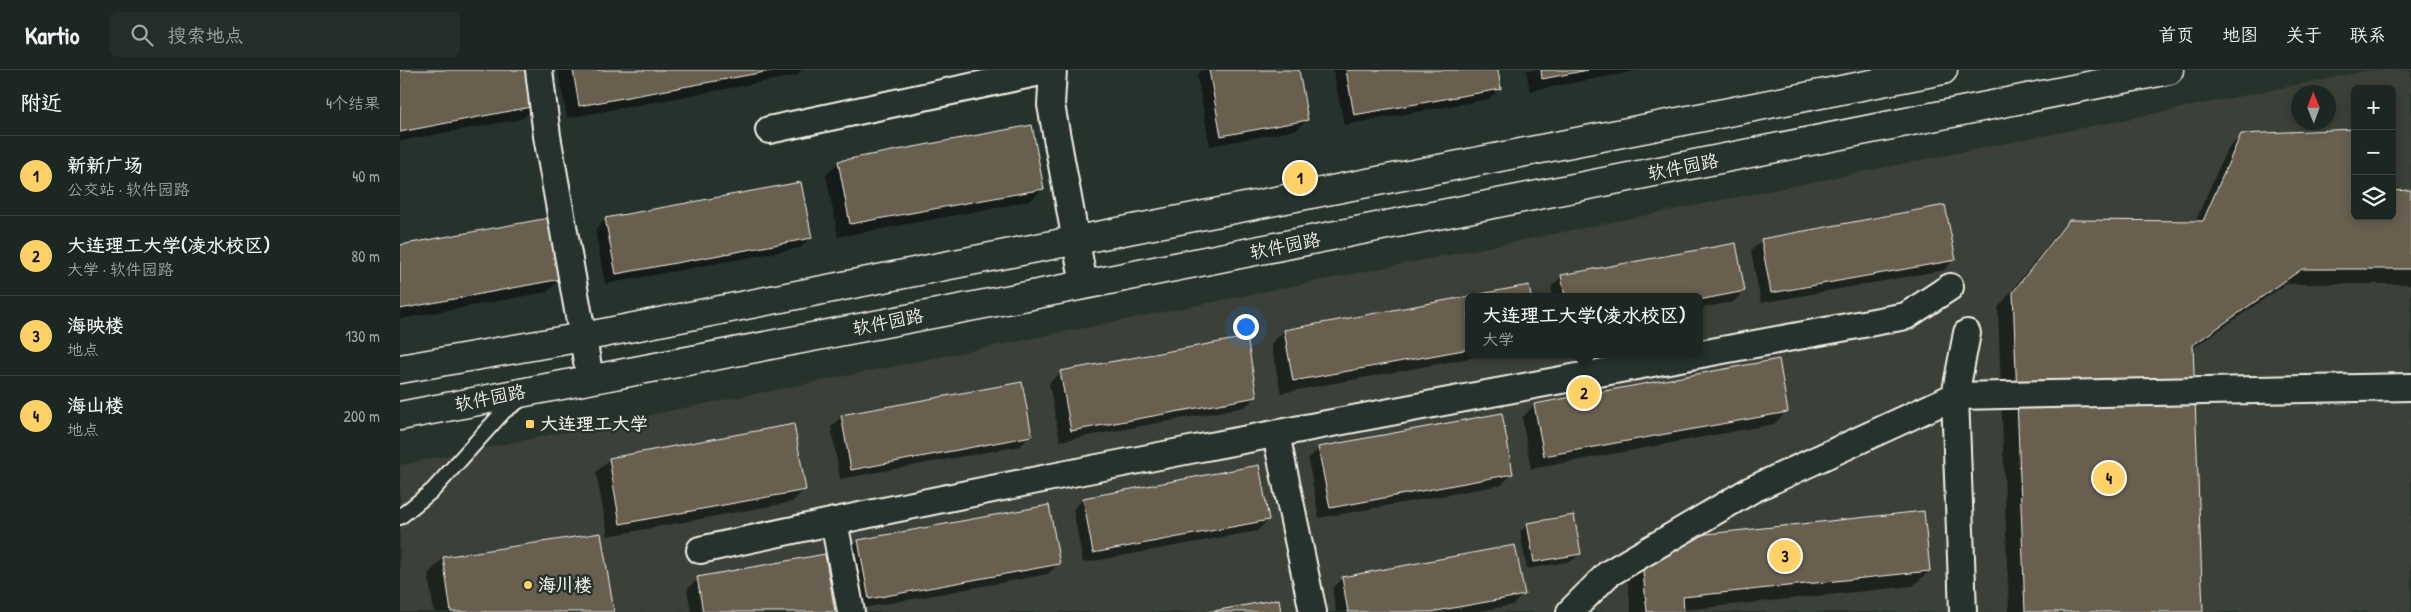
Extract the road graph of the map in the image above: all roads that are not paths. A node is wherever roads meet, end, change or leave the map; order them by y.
1 (539, 70) edge
2 (1050, 70) edge
3 (1054, 70) edge
4 (1943, 70) edge
5 (2170, 70) edge
6 (2100, 77) edge
7 (769, 130) dead end
8 (1076, 240) junction
9 (1084, 285) junction
10 (1950, 287) dead end
11 (1967, 333) dead end
12 (583, 337) junction
13 (1703, 354) edge
14 (1682, 358) edge
15 (400, 369) edge
16 (590, 378) junction
17 (2411, 387) edge
18 (537, 388) junction
19 (1955, 396) junction
20 (400, 416) edge
21 (1276, 434) junction
22 (400, 516) edge
23 (834, 521) junction
24 (700, 550) dead end
25 (851, 612) edge
26 (1313, 612) edge
27 (1570, 612) edge
28 (1963, 612) edge

1 - 12 street
2 - 7 street
3 - 8 street
4 - 8 main road
5 - 6 main road, 软件园路
6 - 9 main road, 软件园路
8 - 9 street
8 - 12 main road
9 - 16 main road, 软件园路
10 - 13 street
11 - 19 street
12 - 15 main road
12 - 16 street
14 - 21 street
16 - 18 main road, 软件园路
17 - 19 street
18 - 20 main road, 软件园路
18 - 22 lane
19 - 27 street
19 - 28 street
21 - 23 street
21 - 26 street
23 - 24 street
23 - 25 street

